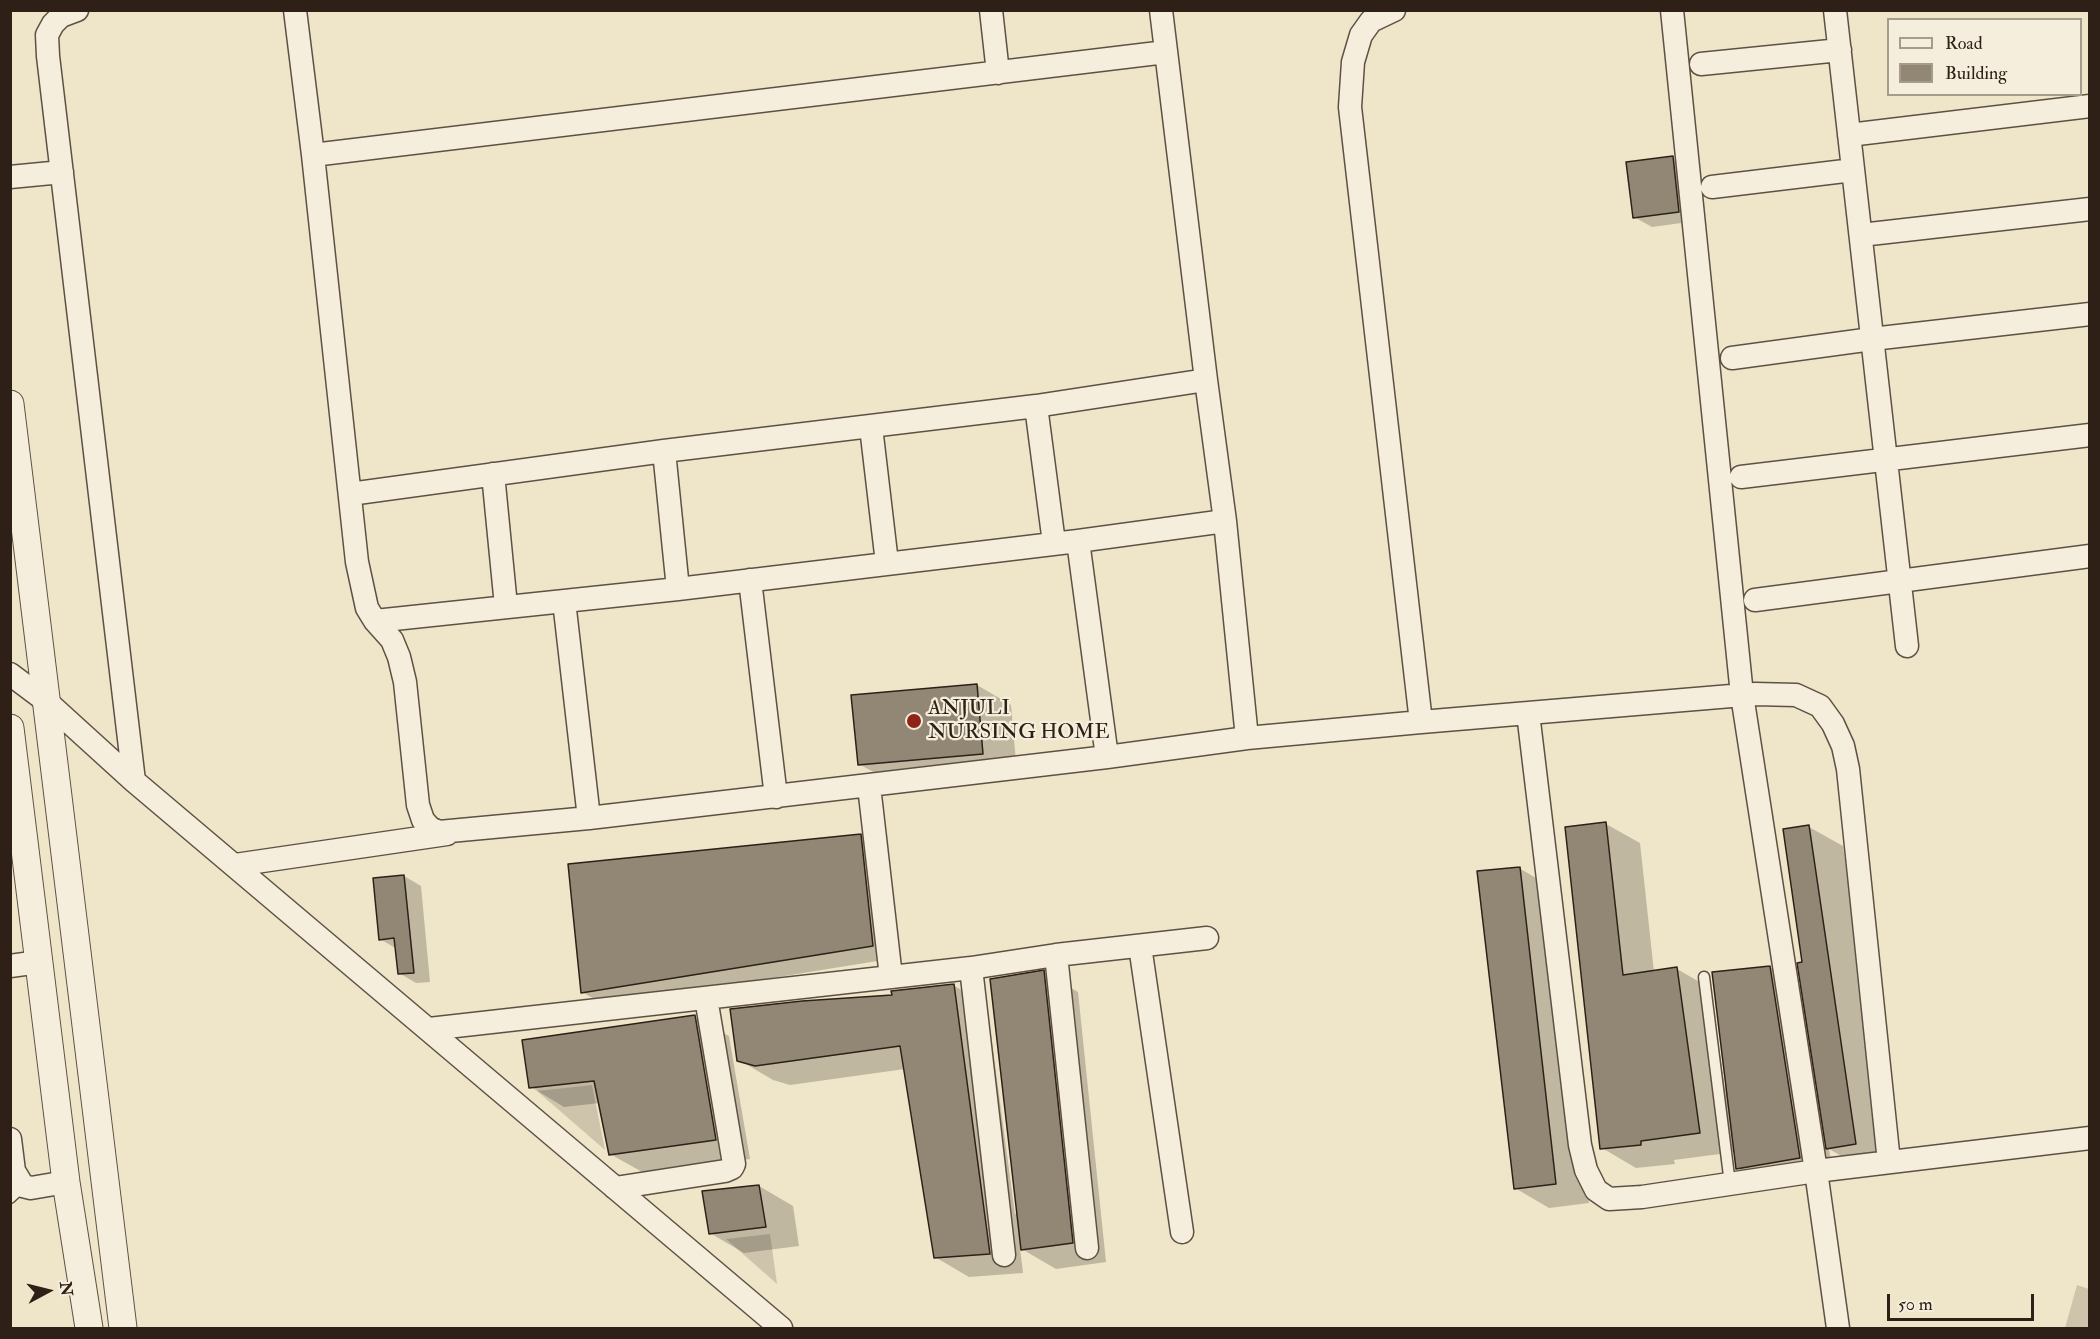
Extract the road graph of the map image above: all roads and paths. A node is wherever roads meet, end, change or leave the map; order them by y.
1 (45, 10) edge
2 (77, 10) edge
3 (295, 10) edge
4 (991, 10) edge
5 (1161, 10) edge
6 (1394, 10) edge
7 (1672, 10) edge
8 (1835, 10) edge
9 (47, 35) junction
10 (1840, 50) junction
11 (1166, 52) junction
12 (1701, 64) dead end
13 (998, 73) junction
14 (2090, 106) edge
15 (1849, 135) junction
16 (313, 154) junction
17 (1853, 170) junction
18 (62, 172) junction
19 (10, 177) edge
20 (1712, 187) dead end
21 (2090, 209) edge
22 (1861, 235) junction
23 (2090, 314) edge
24 (1872, 339) junction
25 (1732, 358) dead end
26 (1206, 380) junction
27 (10, 404) edge
28 (1036, 406) junction
29 (871, 427) junction
30 (2090, 435) edge
31 (664, 451) junction
32 (1886, 459) junction
33 (493, 474) junction
34 (1741, 477) dead end
35 (350, 494) junction
36 (1225, 521) junction
37 (1078, 541) junction
38 (1054, 543) junction
39 (2090, 556) edge
40 (887, 563) junction
41 (750, 580) junction
42 (1900, 582) junction
43 (678, 589) junction
44 (1755, 600) dead end
45 (564, 601) junction
46 (506, 606) junction
47 (375, 621) junction
48 (1907, 646) dead end
49 (10, 674) edge
50 (1742, 695) junction
51 (46, 700) junction
52 (1528, 713) junction
53 (1421, 722) junction
54 (10, 728) edge
55 (1247, 738) junction
56 (1107, 757) junction
57 (134, 781) junction
58 (869, 786) junction
59 (776, 797) junction
60 (589, 818) junction
61 (487, 828) junction
62 (235, 865) junction
63 (1208, 938) dead end
64 (1140, 946) junction
65 (1056, 955) junction
66 (39, 962) junction
67 (10, 966) edge
68 (971, 968) junction
69 (891, 977) junction
70 (1704, 977) dead end
71 (706, 998) junction
72 (429, 1029) junction
73 (2090, 1138) edge
74 (10, 1139) edge
75 (1889, 1162) junction
76 (1816, 1171) junction
77 (66, 1182) junction
78 (1730, 1184) junction
79 (615, 1188) junction
80 (17, 1192) edge
81 (1182, 1232) dead end
82 (1087, 1248) dead end
83 (1004, 1255) dead end
84 (88, 1329) edge
85 (123, 1329) edge
86 (781, 1329) edge
87 (1838, 1329) edge

1 - 9 street
2 - 9 street
3 - 16 street
4 - 13 street
5 - 11 street
6 - 53 street
7 - 50 street
8 - 10 street
9 - 18 street
10 - 12 street
10 - 15 street
11 - 13 street
11 - 26 street
13 - 16 street
14 - 15 street
15 - 17 street
16 - 35 street
17 - 20 street
17 - 22 street
18 - 19 street
18 - 57 street
21 - 22 street
22 - 24 street
23 - 24 street
24 - 25 street
24 - 32 street
26 - 28 street
26 - 36 street
27 - 51 street
28 - 29 street
28 - 38 street
29 - 31 street
29 - 40 street
30 - 32 street
31 - 33 street
31 - 43 street
32 - 34 street
32 - 42 street
33 - 35 street
33 - 46 street
35 - 47 street
36 - 37 street
36 - 55 street
37 - 38 street
37 - 56 street
38 - 40 street
39 - 42 street
40 - 41 street
41 - 43 street
41 - 59 street
42 - 44 street
42 - 48 street
43 - 45 street
45 - 46 street
45 - 60 street
46 - 47 street
47 - 61 street
49 - 51 street
50 - 52 street
50 - 75 street
50 - 76 street
51 - 57 street
51 - 85 street
52 - 53 street
52 - 78 street
53 - 55 street
54 - 66 street
55 - 56 street
56 - 58 street
57 - 62 street
58 - 59 street
58 - 69 street
59 - 60 street
60 - 61 street
61 - 62 street
62 - 72 street
63 - 64 street
64 - 65 street
64 - 81 street
65 - 68 street
65 - 82 street
66 - 67 street
66 - 77 street
68 - 69 street
68 - 83 street
69 - 71 street
70 - 78 lane
71 - 72 street
71 - 79 street
72 - 79 street
73 - 75 street
74 - 80 street
75 - 76 street
76 - 78 street
76 - 87 street
77 - 80 street
77 - 84 street
79 - 86 street

